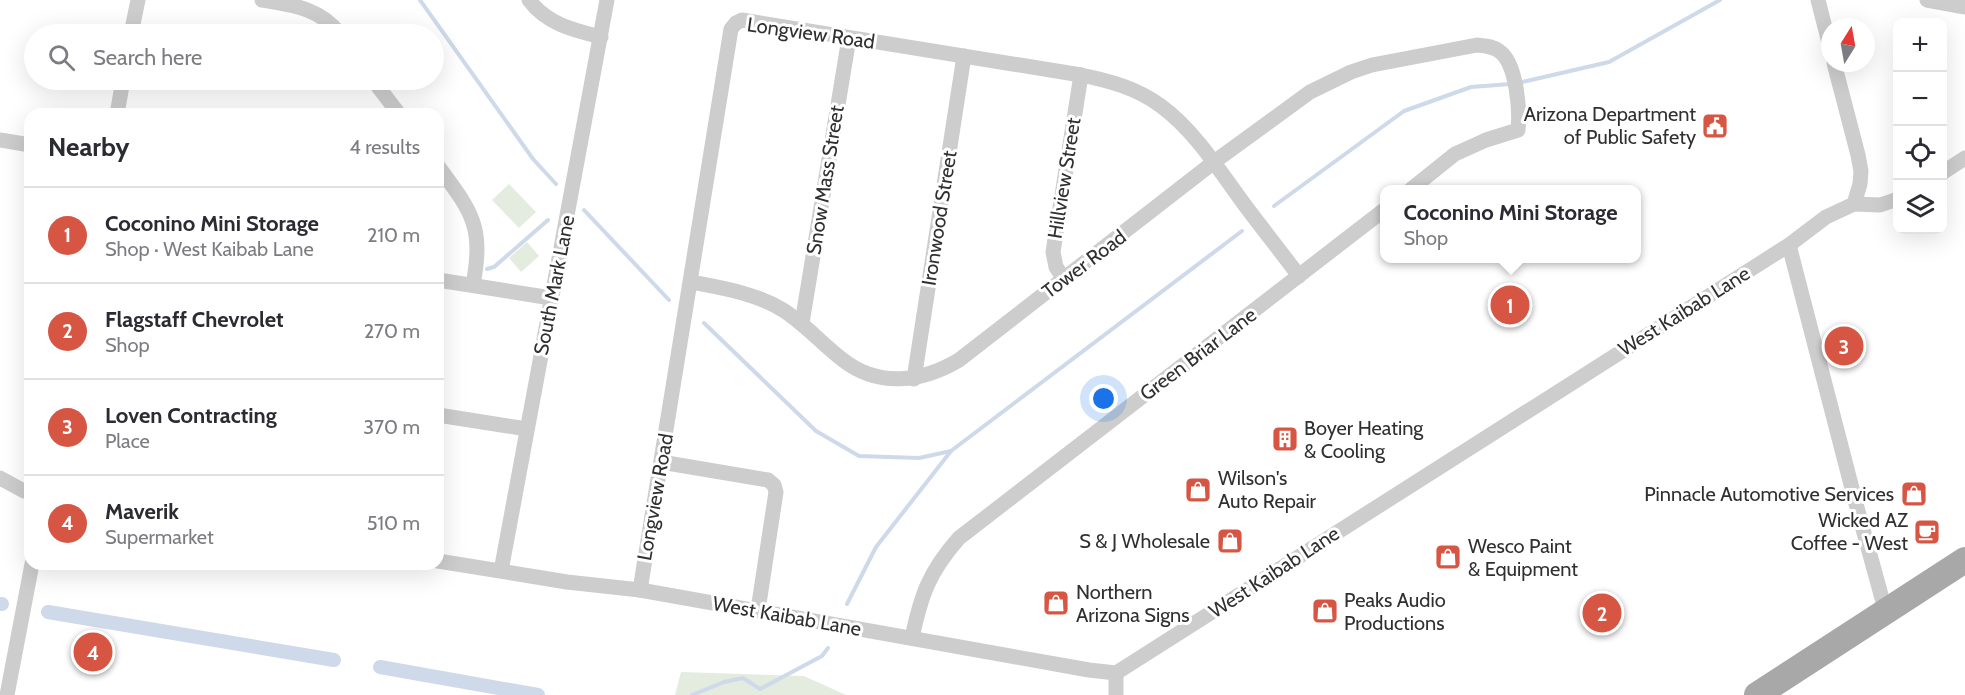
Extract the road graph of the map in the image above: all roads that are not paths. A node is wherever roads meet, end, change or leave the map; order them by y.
1 (138, 0) edge
2 (262, 0) edge
3 (529, 0) edge
4 (608, 0) edge
5 (1818, 0) edge
6 (1927, 0) edge
7 (1965, 7) edge
8 (1823, 18) edge
9 (133, 24) edge
10 (332, 24) edge
11 (601, 37) junction
12 (849, 38) junction
13 (964, 56) junction
14 (1836, 72) edge
15 (1081, 75) junction
16 (122, 90) edge
17 (381, 90) edge
18 (120, 108) edge
19 (395, 108) edge
20 (0, 140) edge
21 (24, 144) edge
22 (1965, 158) edge
23 (1214, 162) junction
24 (1947, 170) edge
25 (444, 175) edge
26 (1415, 185) edge
27 (1893, 201) edge
28 (1854, 204) junction
29 (1380, 213) edge
30 (1789, 245) junction
31 (1299, 276) junction
32 (1064, 279) junction
33 (444, 280) edge
34 (691, 282) junction
35 (473, 285) junction
36 (551, 298) junction
37 (802, 323) junction
38 (914, 379) junction
39 (444, 416) edge
40 (527, 429) junction
41 (661, 462) junction
42 (0, 478) edge
43 (24, 491) edge
44 (1965, 560) edge
45 (444, 562) edge
46 (31, 570) edge
47 (501, 571) junction
48 (640, 590) junction
49 (758, 610) junction
50 (1886, 613) junction
51 (912, 638) junction
52 (1116, 673) junction
53 (7, 695) edge
54 (1116, 695) edge
55 (1757, 695) edge

1 - 9 street
2 - 10 street
3 - 11 street
4 - 11 street, South Mark Lane
5 - 8 street
6 - 7 street
11 - 36 street, South Mark Lane
12 - 13 street, Longview Road
12 - 34 street, Longview Road
12 - 37 street, Snow Mass Street
13 - 15 street, Longview Road
13 - 38 street, Ironwood Street
14 - 28 street
15 - 23 street, Longview Road
15 - 32 street, Hillview Street
16 - 18 street
17 - 19 street
20 - 21 street
22 - 24 street
23 - 26 street, Tower Road
23 - 31 street, Longview Road
23 - 32 street, Tower Road
25 - 35 street
27 - 28 street, West Kaibab Lane
28 - 30 street, West Kaibab Lane
29 - 31 street, Green Briar Lane
30 - 50 street
30 - 52 street, West Kaibab Lane
31 - 51 street, Green Briar Lane
32 - 38 street, Tower Road
33 - 35 street
34 - 37 street, Tower Road
34 - 41 street, Longview Road
35 - 36 street
36 - 40 street, South Mark Lane
37 - 38 street, Tower Road
39 - 40 street
40 - 47 street, South Mark Lane
41 - 48 street, Longview Road
41 - 49 street
42 - 43 street
44 - 50 main road
45 - 47 street, West Kaibab Lane
46 - 53 street
47 - 48 street, West Kaibab Lane
48 - 49 street, West Kaibab Lane
49 - 51 street, West Kaibab Lane
50 - 55 main road
51 - 52 street, West Kaibab Lane
52 - 54 street

